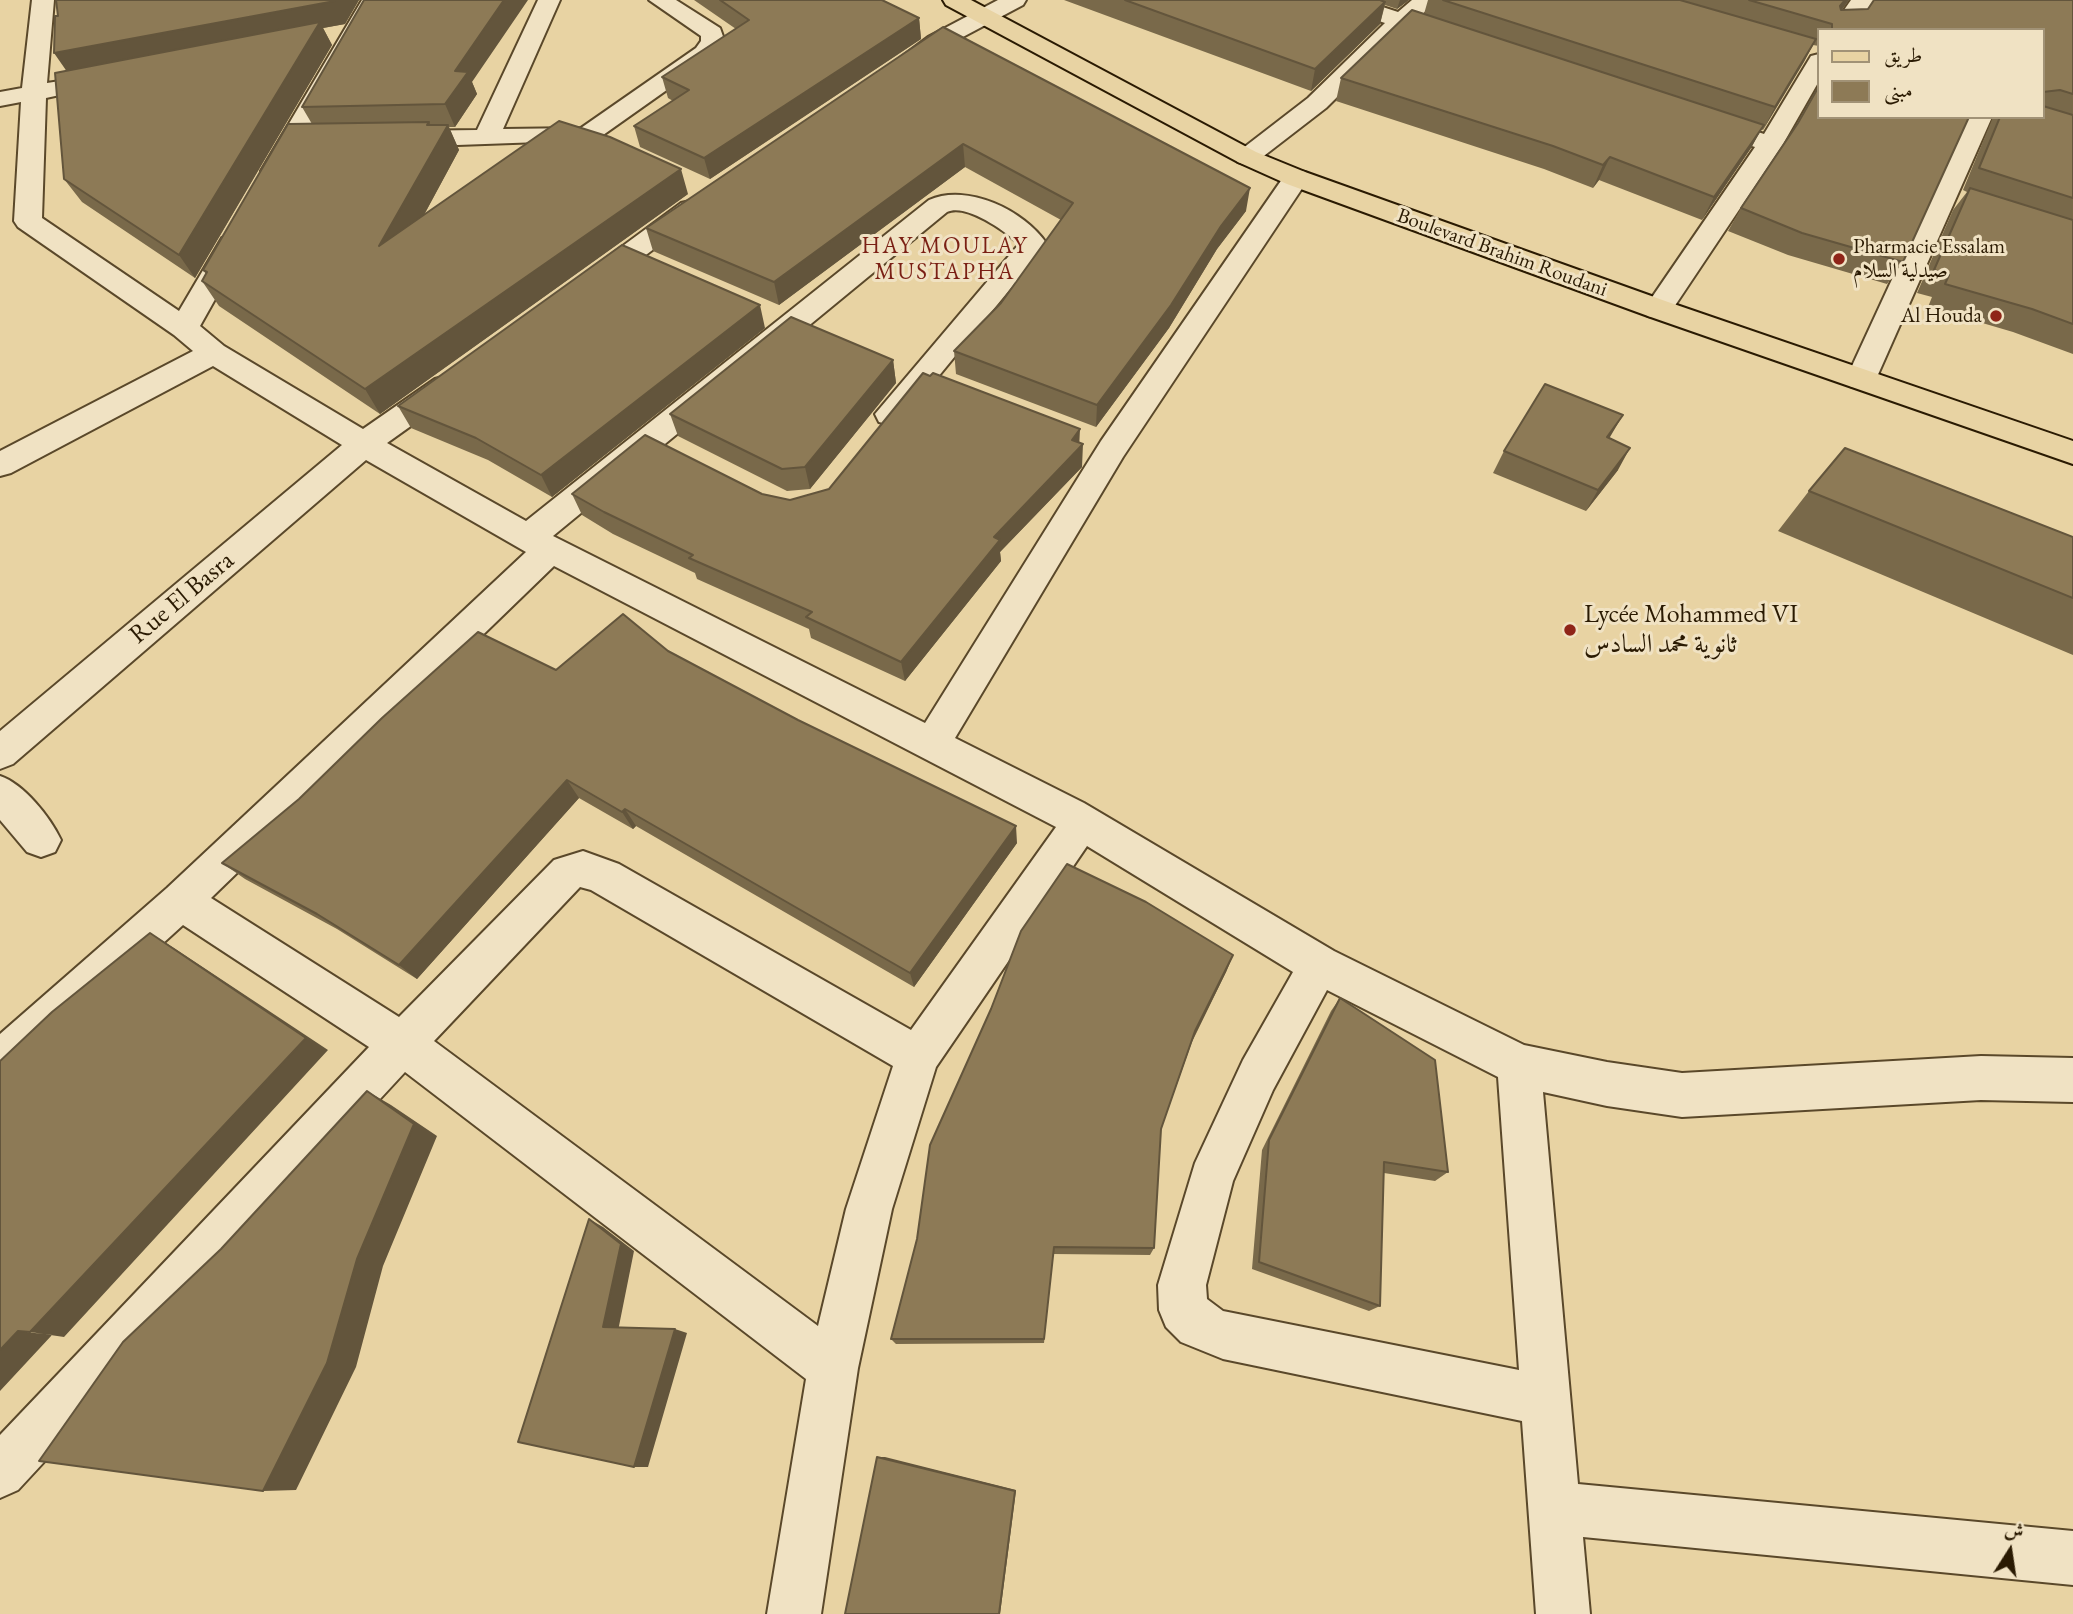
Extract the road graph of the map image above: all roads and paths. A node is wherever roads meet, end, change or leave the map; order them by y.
1 (43, 0) edge
2 (373, 0) edge
3 (549, 0) edge
4 (660, 0) edge
5 (954, 0) edge
6 (1015, 0) edge
7 (1338, 0) edge
8 (1425, 0) edge
9 (1863, 0) edge
10 (981, 16) junction
11 (1404, 21) junction
12 (1842, 28) edge
13 (355, 31) junction
14 (328, 36) dead end
15 (1469, 43) edge
16 (1794, 49) edge
17 (1818, 58) edge
18 (1818, 60) edge
19 (891, 72) edge
20 (88, 83) edge
21 (17, 96) edge
22 (1678, 114) edge
23 (1979, 119) edge
24 (587, 135) junction
25 (486, 138) junction
26 (376, 139) edge
27 (292, 140) junction
28 (320, 140) edge
29 (1770, 145) junction
30 (612, 146) edge
31 (1247, 157) junction
32 (1296, 178) junction
33 (265, 187) edge
34 (699, 187) dead end
35 (245, 222) edge
36 (574, 294) edge
37 (1658, 309) junction
38 (778, 319) junction
39 (184, 328) junction
40 (826, 338) edge
41 (214, 353) junction
42 (464, 373) edge
43 (1861, 379) junction
44 (872, 438) edge
45 (364, 444) junction
46 (2073, 453) edge
47 (0, 465) edge
48 (539, 544) junction
49 (930, 746) junction
50 (0, 753) edge
51 (0, 792) edge
52 (1081, 823) junction
53 (41, 840) dead end
54 (181, 901) junction
55 (1319, 965) junction
56 (402, 1044) junction
57 (918, 1057) junction
58 (0, 1063) edge
59 (1519, 1065) junction
60 (2073, 1080) edge
61 (833, 1368) junction
62 (1546, 1401) junction
63 (0, 1472) edge
64 (1553, 1508) junction
65 (2073, 1558) edge
66 (794, 1614) edge
67 (1563, 1614) edge

1 - 21 street
2 - 13 street
3 - 25 street
4 - 24 street
5 - 10 main road, Boulevard Brahim Roudani
6 - 10 street
7 - 11 street
8 - 11 street
9 - 12 street
10 - 19 street
10 - 31 main road, Boulevard Brahim Roudani
11 - 15 street
11 - 31 street
13 - 14 street
13 - 27 street
16 - 17 street
18 - 29 street
20 - 21 street
21 - 39 street
22 - 29 street
23 - 43 street
24 - 25 street
24 - 30 street
25 - 26 street
27 - 28 street
27 - 33 street
29 - 37 street
31 - 32 main road, Boulevard Brahim Roudani
32 - 37 main road, Boulevard Brahim Roudani
32 - 49 street
34 - 36 street
35 - 39 street
37 - 43 main road, Boulevard Brahim Roudani
38 - 40 street
38 - 44 street
38 - 48 street
39 - 41 street
41 - 45 street
41 - 47 street
42 - 45 street, Rue El Basra
43 - 46 main road, Boulevard Brahim Roudani
45 - 48 street
45 - 50 street, Rue El Basra
48 - 49 street
48 - 54 street
49 - 52 street
51 - 53 street
52 - 55 street
52 - 57 street
54 - 56 street
54 - 58 street
55 - 59 street
55 - 62 street
56 - 57 street
56 - 61 street
56 - 63 street
57 - 61 street
59 - 60 street
59 - 62 street
61 - 66 street
62 - 64 street
64 - 65 street
64 - 67 street

